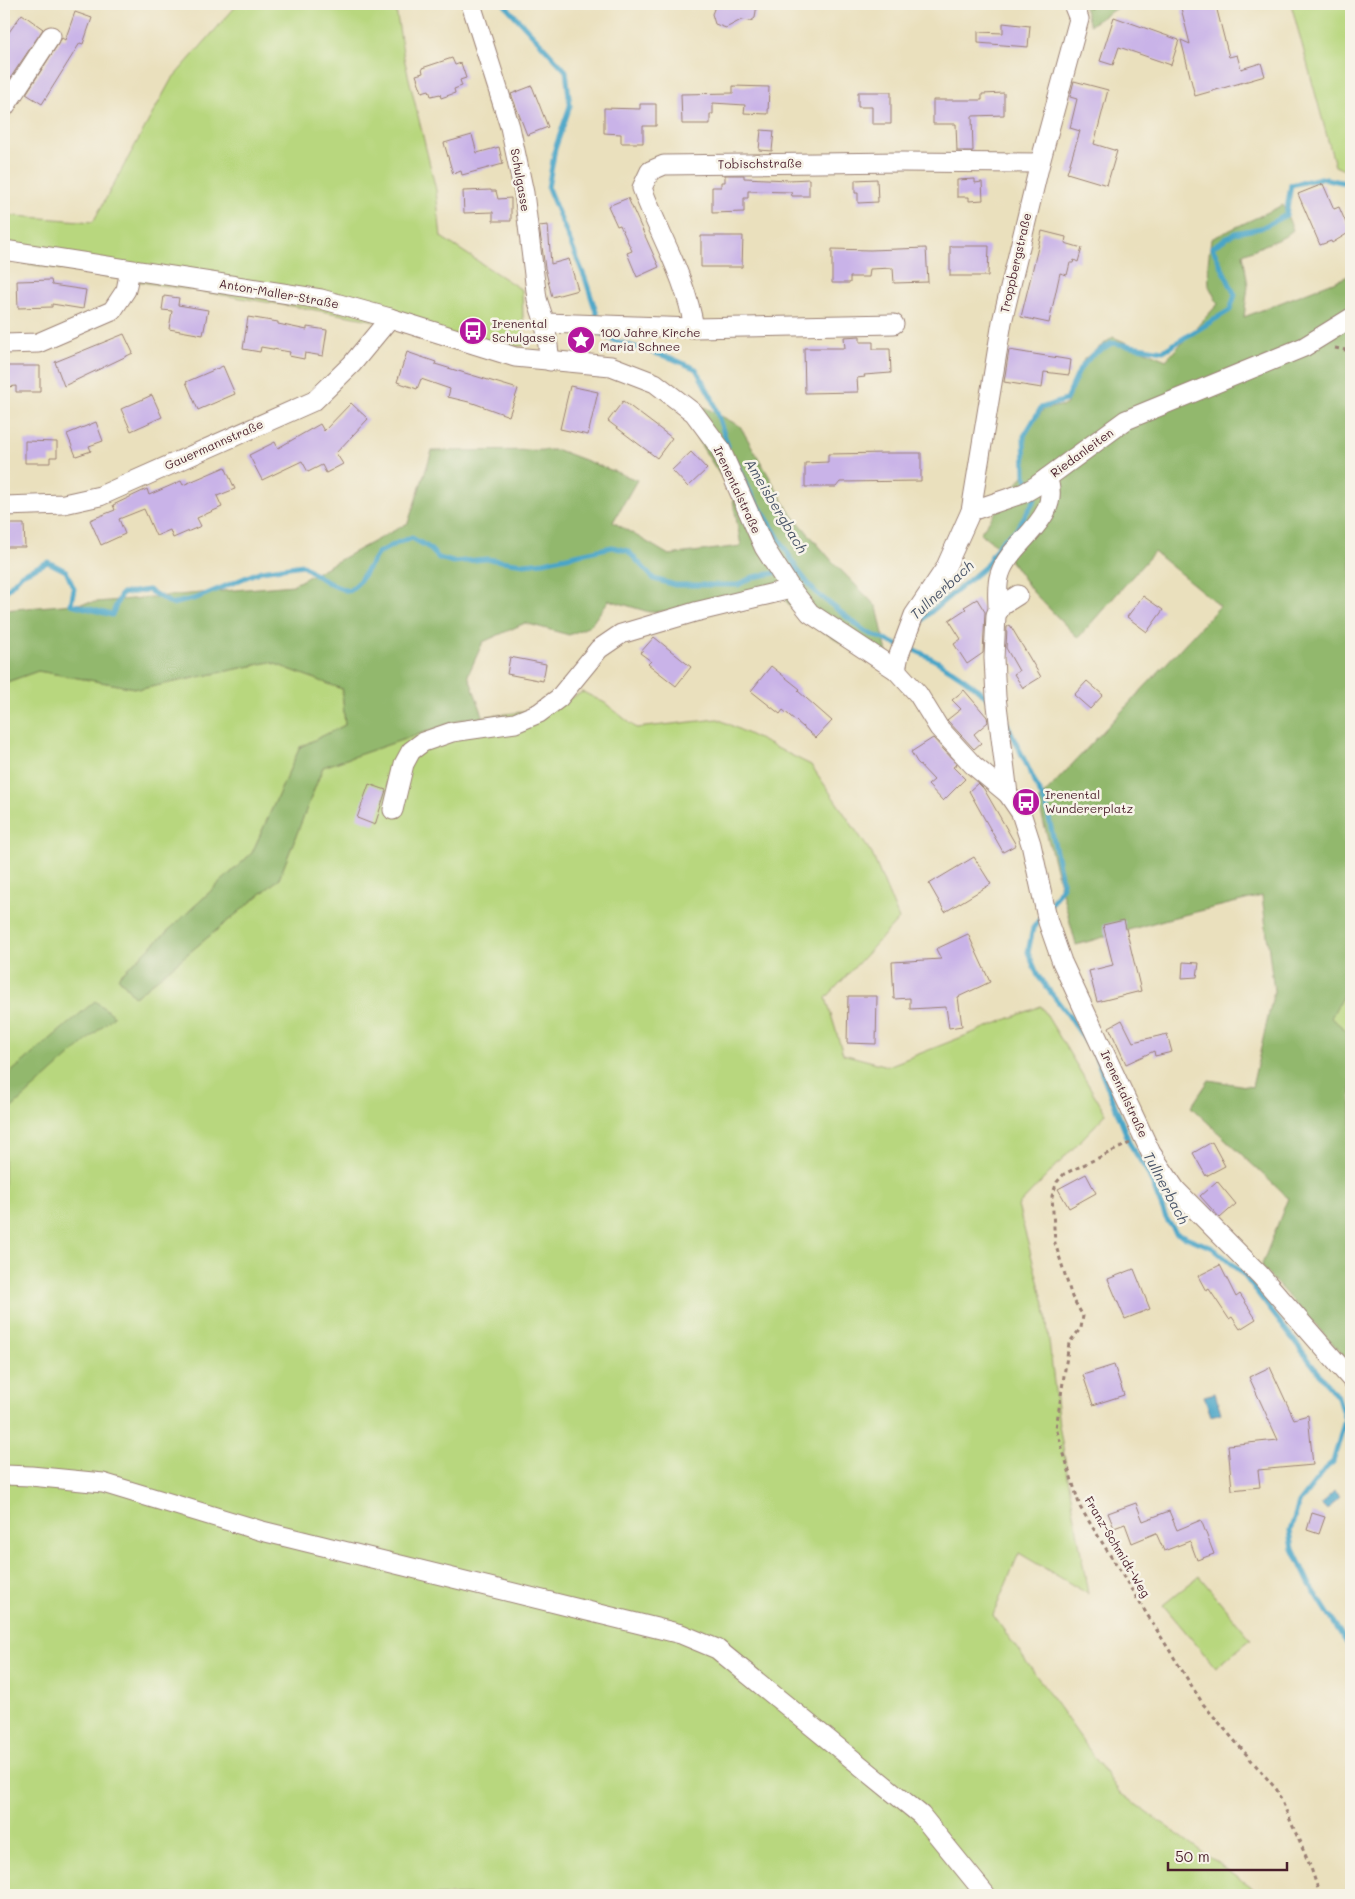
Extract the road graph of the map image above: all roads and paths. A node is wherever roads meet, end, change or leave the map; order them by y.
1 (471, 4) edge
2 (1076, 11) edge
3 (51, 36) dead end
4 (4, 108) edge
5 (1040, 163) junction
6 (4, 250) edge
7 (130, 270) junction
8 (390, 318) junction
9 (1351, 318) edge
10 (545, 323) junction
11 (894, 324) dead end
12 (694, 328) junction
13 (4, 344) edge
14 (550, 361) junction
15 (1036, 485) junction
16 (4, 506) edge
17 (971, 511) junction
18 (788, 585) junction
19 (1018, 594) dead end
20 (998, 609) junction
21 (898, 663) junction
22 (1008, 794) junction
23 (393, 810) dead end
24 (1120, 1147) dead end
25 (1351, 1379) edge
26 (4, 1475) edge
27 (986, 1895) edge
28 (1320, 1895) edge

1 - 10 street, Schulgasse
2 - 5 street, Troppbergstraße
3 - 4 street
5 - 12 street, Tobischstraße
5 - 17 street, Troppbergstraße
6 - 7 street, Anton-Maller-Straße
7 - 8 street, Anton-Maller-Straße
7 - 13 street
8 - 14 street, Anton-Maller-Straße
8 - 16 street, Gauermannstraße
9 - 15 street, Riedanleiten
10 - 12 street
10 - 14 street, Schulgasse
11 - 12 street
14 - 18 street, Irenentalstraße
15 - 17 street, Riedanleiten
15 - 20 street
17 - 21 street
18 - 21 street, Irenentalstraße
18 - 23 street
19 - 20 street
20 - 22 street
21 - 22 street, Irenentalstraße
22 - 25 street, Irenentalstraße
24 - 28 path, Franz-Schmidt-Weg
26 - 27 street

